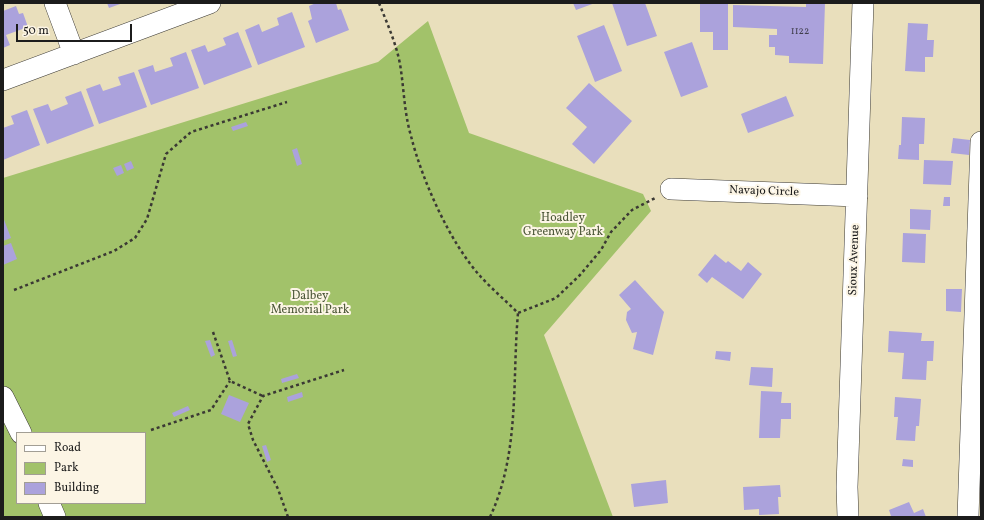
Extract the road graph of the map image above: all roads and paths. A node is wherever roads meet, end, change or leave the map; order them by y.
1 (55, 3) edge
2 (210, 3) edge
3 (379, 3) edge
4 (863, 3) edge
5 (74, 54) junction
6 (3, 80) edge
7 (287, 102) dead end
8 (981, 142) edge
9 (671, 189) joint
10 (857, 196) junction
11 (14, 290) dead end
12 (518, 313) junction
13 (213, 332) dead end
14 (344, 370) dead end
15 (230, 381) junction
16 (263, 396) junction
17 (3, 397) edge
18 (151, 430) dead end
19 (20, 432) edge
20 (49, 504) edge
21 (55, 517) edge
22 (288, 517) edge
23 (490, 517) edge
24 (848, 517) edge
25 (968, 517) edge

1 - 5 street
2 - 5 street
3 - 12 path
4 - 10 street, Sioux Avenue
5 - 6 street
7 - 11 path
8 - 25 street
9 - 10 street, Navajo Circle
9 - 12 path
10 - 24 street, Sioux Avenue
12 - 23 path
13 - 15 path
14 - 16 path
15 - 16 path
15 - 18 path
16 - 22 path
17 - 19 street
20 - 21 street

